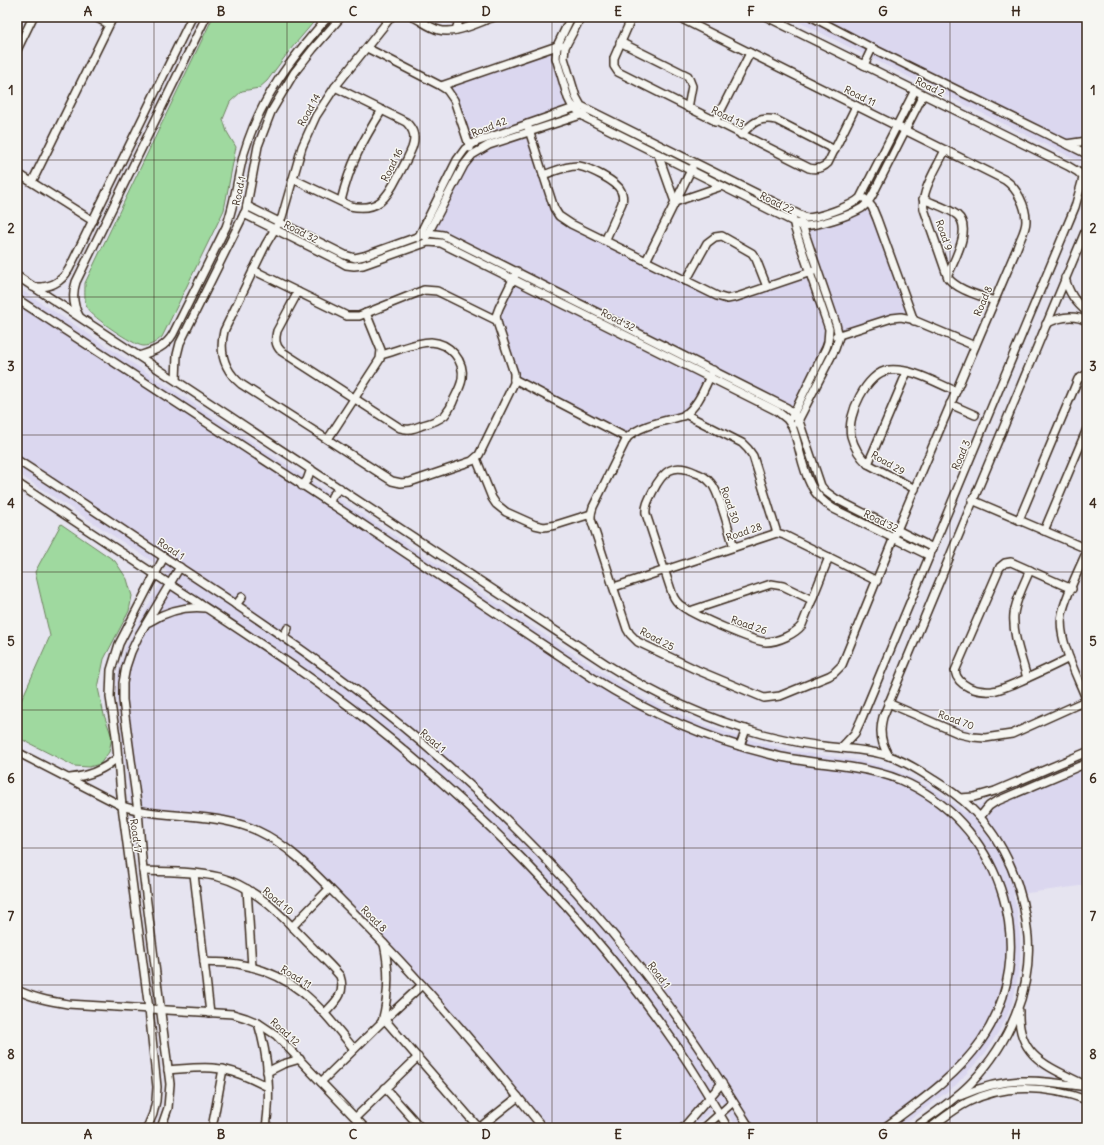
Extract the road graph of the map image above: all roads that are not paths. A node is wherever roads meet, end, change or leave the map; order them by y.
1 (33, 17) edge
2 (95, 17) edge
3 (113, 17) edge
4 (192, 17) edge
5 (206, 17) edge
6 (328, 17) edge
7 (341, 17) edge
8 (391, 17) edge
9 (413, 17) edge
10 (460, 17) edge
11 (494, 17) edge
12 (571, 17) edge
13 (581, 17) edge
14 (632, 17) edge
15 (678, 17) edge
16 (767, 17) edge
17 (812, 17) edge
18 (109, 24) junction
19 (456, 30) junction
20 (568, 42) junction
21 (620, 42) junction
22 (557, 46) junction
23 (367, 48) junction
24 (872, 48) junction
25 (17, 50) edge
26 (750, 53) junction
27 (864, 65) junction
28 (442, 86) junction
29 (335, 87) junction
30 (915, 90) junction
31 (923, 95) junction
32 (581, 106) junction
33 (856, 106) junction
34 (574, 108) junction
35 (688, 108) junction
36 (382, 110) junction
37 (590, 111) junction
38 (582, 115) junction
39 (715, 122) junction
40 (527, 124) junction
41 (897, 126) junction
42 (905, 130) junction
43 (530, 132) junction
44 (741, 135) junction
45 (1087, 141) edge
46 (1064, 144) junction
47 (469, 146) junction
48 (835, 150) junction
49 (945, 150) junction
50 (472, 154) junction
51 (658, 154) junction
52 (1087, 154) edge
53 (694, 163) junction
54 (1087, 164) edge
55 (690, 170) junction
56 (17, 172) edge
57 (543, 175) junction
58 (1085, 178) edge
59 (293, 179) junction
60 (32, 182) junction
61 (722, 186) junction
62 (862, 196) junction
63 (923, 199) junction
64 (341, 201) junction
65 (675, 202) junction
66 (868, 202) junction
67 (1022, 205) joint
68 (247, 206) junction
69 (795, 213) junction
70 (244, 214) junction
71 (93, 221) junction
72 (280, 222) junction
73 (793, 222) junction
74 (802, 226) junction
75 (1087, 226) edge
76 (275, 230) junction
77 (428, 233) junction
78 (419, 236) junction
79 (605, 241) junction
80 (422, 244) junction
81 (413, 247) junction
82 (646, 261) junction
83 (17, 269) edge
84 (253, 270) junction
85 (817, 270) junction
86 (516, 271) junction
87 (809, 272) junction
88 (948, 275) junction
89 (19, 277) edge
90 (1065, 277) junction
91 (513, 279) junction
92 (686, 281) junction
93 (33, 287) junction
94 (767, 287) junction
95 (298, 292) junction
96 (17, 299) edge
97 (994, 301) junction
98 (1087, 312) edge
99 (366, 313) junction
100 (79, 316) junction
101 (496, 320) junction
102 (914, 321) junction
103 (1087, 321) edge
104 (1046, 324) junction
105 (838, 335) junction
106 (829, 338) junction
107 (975, 346) junction
108 (381, 355) junction
109 (139, 356) junction
110 (714, 370) junction
111 (907, 372) junction
112 (1087, 374) edge
113 (710, 377) junction
114 (514, 379) junction
115 (176, 380) junction
116 (956, 391) junction
117 (354, 399) junction
118 (950, 404) junction
119 (685, 414) junction
120 (794, 414) junction
121 (975, 415) dead end
122 (799, 421) junction
123 (789, 422) junction
124 (1087, 429) edge
125 (794, 430) junction
126 (627, 438) junction
127 (328, 440) junction
128 (476, 458) junction
129 (17, 460) edge
130 (868, 464) junction
131 (311, 469) junction
132 (17, 483) edge
133 (302, 486) junction
134 (340, 488) junction
135 (915, 489) junction
136 (972, 500) junction
137 (330, 503) junction
138 (591, 514) junction
139 (1019, 520) junction
140 (897, 530) junction
141 (1044, 531) junction
142 (777, 533) junction
143 (894, 538) junction
144 (734, 547) junction
145 (933, 548) junction
146 (1087, 550) edge
147 (930, 556) junction
148 (164, 557) junction
149 (829, 557) junction
150 (180, 567) junction
151 (664, 570) junction
152 (1030, 570) junction
153 (156, 574) junction
154 (877, 581) junction
155 (170, 584) junction
156 (614, 587) junction
157 (1072, 589) junction
158 (242, 597) dead end
159 (812, 600) junction
160 (236, 605) junction
161 (208, 609) junction
162 (690, 611) junction
163 (147, 623) junction
164 (288, 628) dead end
165 (283, 637) junction
166 (1070, 658) junction
167 (1026, 678) junction
168 (888, 703) junction
169 (746, 729) junction
170 (740, 746) junction
171 (842, 748) junction
172 (17, 752) edge
173 (1087, 752) edge
174 (889, 756) junction
175 (118, 757) junction
176 (1087, 763) edge
177 (70, 778) junction
178 (960, 798) junction
179 (122, 806) junction
180 (138, 811) junction
181 (980, 817) junction
182 (143, 871) junction
183 (194, 874) junction
184 (247, 889) junction
185 (329, 889) junction
186 (292, 927) junction
187 (384, 944) junction
188 (204, 962) junction
189 (252, 967) junction
190 (422, 985) junction
191 (17, 990) edge
192 (1019, 1006) junction
193 (149, 1009) junction
194 (162, 1010) junction
195 (210, 1013) junction
196 (325, 1013) junction
197 (384, 1021) junction
198 (258, 1023) junction
199 (354, 1050) junction
200 (418, 1057) junction
201 (300, 1059) junction
202 (223, 1069) junction
203 (168, 1070) junction
204 (267, 1072) junction
205 (321, 1082) junction
206 (722, 1083) junction
207 (1087, 1086) edge
208 (268, 1087) junction
209 (386, 1088) junction
210 (710, 1096) junction
211 (518, 1097) junction
212 (955, 1098) junction
213 (1087, 1100) edge
214 (733, 1102) junction
215 (720, 1114) junction
216 (356, 1117) junction
217 (147, 1128) edge
218 (162, 1128) edge
219 (212, 1128) edge
220 (266, 1128) edge
221 (365, 1128) edge
222 (421, 1128) edge
223 (479, 1128) edge
224 (543, 1128) edge
225 (683, 1128) edge
226 (704, 1128) edge
227 (728, 1128) edge
228 (750, 1128) edge
229 (884, 1128) edge
230 (914, 1128) edge
231 (930, 1128) edge

1 - 25 street
2 - 18 street
3 - 18 street
4 - 71 street
5 - 100 street
6 - 109 street, Road 1
7 - 68 street, Road 1
8 - 23 street, Road 14
9 - 19 street
10 - 19 street
11 - 19 street
12 - 22 street
13 - 20 street
14 - 21 street, Road 13
15 - 26 street, Road 11
16 - 27 street, Road 2
17 - 24 street, Road 2
18 - 60 street
20 - 22 street
20 - 32 street
21 - 35 street
21 - 35 street, Road 13
22 - 28 street
22 - 34 street
23 - 28 street
23 - 29 street, Road 14
24 - 27 street
24 - 46 street, Road 2
26 - 33 street, Road 11
26 - 39 street
27 - 30 street, Road 2
28 - 47 street
29 - 36 street, Road 16
29 - 59 street, Road 14
30 - 31 street, Road 2
30 - 41 street
31 - 42 street
31 - 58 street, Road 2
32 - 34 street, Road 42
32 - 37 street, Road 22
33 - 41 street, Road 11
33 - 48 street, Road 13
34 - 38 street, Road 22
34 - 40 street, Road 42
35 - 39 street, Road 13
36 - 64 street
36 - 64 street, Road 16
37 - 38 street, Road 42
37 - 53 street, Road 22
38 - 43 street, Road 42
38 - 51 street, Road 22
39 - 44 street, Road 13
40 - 43 street
40 - 47 street, Road 42
41 - 42 street, Road 11
41 - 62 street
42 - 49 street, Road 11
42 - 66 street
43 - 50 street, Road 42
43 - 57 street
44 - 48 street
44 - 48 street, Road 13
45 - 46 street
46 - 52 street, Road 2
47 - 50 street
47 - 78 street, Road 42
49 - 63 street
49 - 67 street, Road 11
50 - 77 street, Road 42
51 - 55 street, Road 22
51 - 65 street
53 - 55 street
53 - 69 street, Road 22
54 - 58 street, Road 3
55 - 61 street, Road 22
55 - 65 street
56 - 60 street
57 - 79 street
57 - 79 street
58 - 145 street, Road 3
59 - 64 street, Road 16
59 - 72 street, Road 14
60 - 71 street
61 - 65 street
61 - 73 street, Road 22
62 - 66 street
62 - 69 street, Road 22
63 - 88 street, Road 9
63 - 88 street
65 - 82 street
66 - 74 street, Road 22
66 - 102 street
67 - 97 street, Road 8
68 - 70 street, Road 1
68 - 72 street, Road 32
69 - 73 street
69 - 74 street
70 - 76 street, Road 32
70 - 115 street, Road 1
71 - 93 street
72 - 76 street, Road 14
72 - 78 street, Road 32
73 - 74 street, Road 22
73 - 87 street
74 - 85 street
75 - 90 street
76 - 81 street, Road 32
76 - 84 street, Road 14
77 - 78 street, Road 32
77 - 80 street, Road 42
77 - 86 street, Road 32
78 - 81 street, Road 42
79 - 82 street
80 - 81 street, Road 32
80 - 91 street, Road 32
82 - 92 street
83 - 89 street
84 - 95 street
84 - 127 street, Road 14
85 - 87 street
85 - 105 street
86 - 91 street
86 - 110 street, Road 32
87 - 94 street
87 - 106 street
88 - 97 street, Road 9
89 - 93 street
90 - 98 street
90 - 104 street
91 - 101 street
91 - 113 street, Road 32
92 - 94 street
92 - 94 street
93 - 100 street
95 - 99 street
95 - 117 street
96 - 133 street
97 - 107 street, Road 8
99 - 101 street
99 - 108 street
100 - 109 street
101 - 114 street
102 - 105 street
102 - 107 street
103 - 104 street
104 - 136 street
105 - 106 street
105 - 122 street
106 - 120 street
107 - 116 street, Road 8
108 - 117 street
108 - 117 street
109 - 115 street
110 - 113 street
110 - 120 street, Road 32
111 - 116 street, Road 29
111 - 130 street
111 - 130 street, Road 29
112 - 139 street
113 - 119 street
113 - 123 street, Road 32
114 - 126 street
114 - 128 street
115 - 131 street
116 - 118 street, Road 8
117 - 127 street
118 - 121 street
118 - 135 street, Road 8
119 - 126 street
119 - 142 street
120 - 122 street, Road 32
120 - 123 street
122 - 125 street
122 - 140 street, Road 32
123 - 125 street, Road 32
124 - 141 street
125 - 143 street, Road 32
126 - 138 street
127 - 128 street, Road 14
128 - 138 street
129 - 148 street, Road 1
130 - 135 street, Road 29
131 - 133 street
131 - 134 street
132 - 153 street
133 - 137 street
134 - 137 street
134 - 169 street
135 - 140 street, Road 8
136 - 139 street
136 - 168 street
137 - 170 street
138 - 156 street, Road 25
139 - 141 street
140 - 143 street, Road 25
140 - 145 street, Road 32
141 - 146 street
142 - 144 street, Road 28
142 - 149 street, Road 28
143 - 147 street, Road 32
143 - 154 street, Road 25
144 - 151 street, Road 28
144 - 151 street, Road 30
145 - 147 street, Road 3
146 - 157 street
147 - 171 street, Road 3
148 - 150 street, Road 1
148 - 153 street, Road 17
149 - 154 street, Road 28
149 - 159 street, Road 26
150 - 155 street, Road 17
150 - 160 street, Road 1
151 - 156 street, Road 28
151 - 162 street, Road 26
152 - 157 street
152 - 167 street
152 - 167 street
153 - 155 street
153 - 175 street, Road 17
154 - 156 street, Road 25
155 - 161 street
155 - 163 street, Road 17
157 - 166 street
158 - 160 street
159 - 162 street
159 - 162 street, Road 26
160 - 165 street, Road 1
161 - 163 street
161 - 210 street
163 - 180 street, Road 17
164 - 165 street
165 - 206 street, Road 1
166 - 167 street
166 - 168 street, Road 70
168 - 174 street
169 - 170 street
169 - 171 street
170 - 229 street
171 - 174 street
172 - 177 street, Road 8
173 - 178 street
174 - 178 street
175 - 177 street
175 - 179 street, Road 17
176 - 181 street
177 - 179 street, Road 8
178 - 181 street
179 - 180 street, Road 8
179 - 193 street, Road 17
180 - 182 street, Road 17
180 - 185 street, Road 8
181 - 192 street
182 - 183 street, Road 10
182 - 194 street, Road 17
183 - 184 street, Road 10
183 - 188 street
184 - 186 street, Road 10
184 - 189 street
185 - 186 street
185 - 187 street, Road 8
186 - 196 street, Road 10
187 - 190 street, Road 8
187 - 197 street
188 - 189 street, Road 11
188 - 195 street
189 - 196 street, Road 11
190 - 197 street
190 - 211 street, Road 8
191 - 193 street, Road 12
192 - 207 street
192 - 212 street
193 - 194 street, Road 12
193 - 217 street, Road 17
194 - 195 street, Road 12
194 - 203 street, Road 17
195 - 198 street, Road 12
196 - 199 street, Road 11
197 - 199 street
197 - 200 street
198 - 201 street, Road 12
198 - 204 street
199 - 205 street
200 - 209 street
200 - 223 street
201 - 204 street
201 - 205 street, Road 12
202 - 203 street
202 - 208 street
202 - 219 street
203 - 218 street, Road 17
204 - 208 street
205 - 216 street, Road 12
206 - 210 street
206 - 214 street, Road 1
207 - 212 street
208 - 220 street
209 - 216 street
209 - 222 street
210 - 215 street
210 - 225 street
211 - 223 street
211 - 224 street, Road 8
212 - 230 street
213 - 231 street
214 - 215 street
214 - 228 street, Road 1
215 - 226 street
215 - 227 street
216 - 221 street, Road 12

